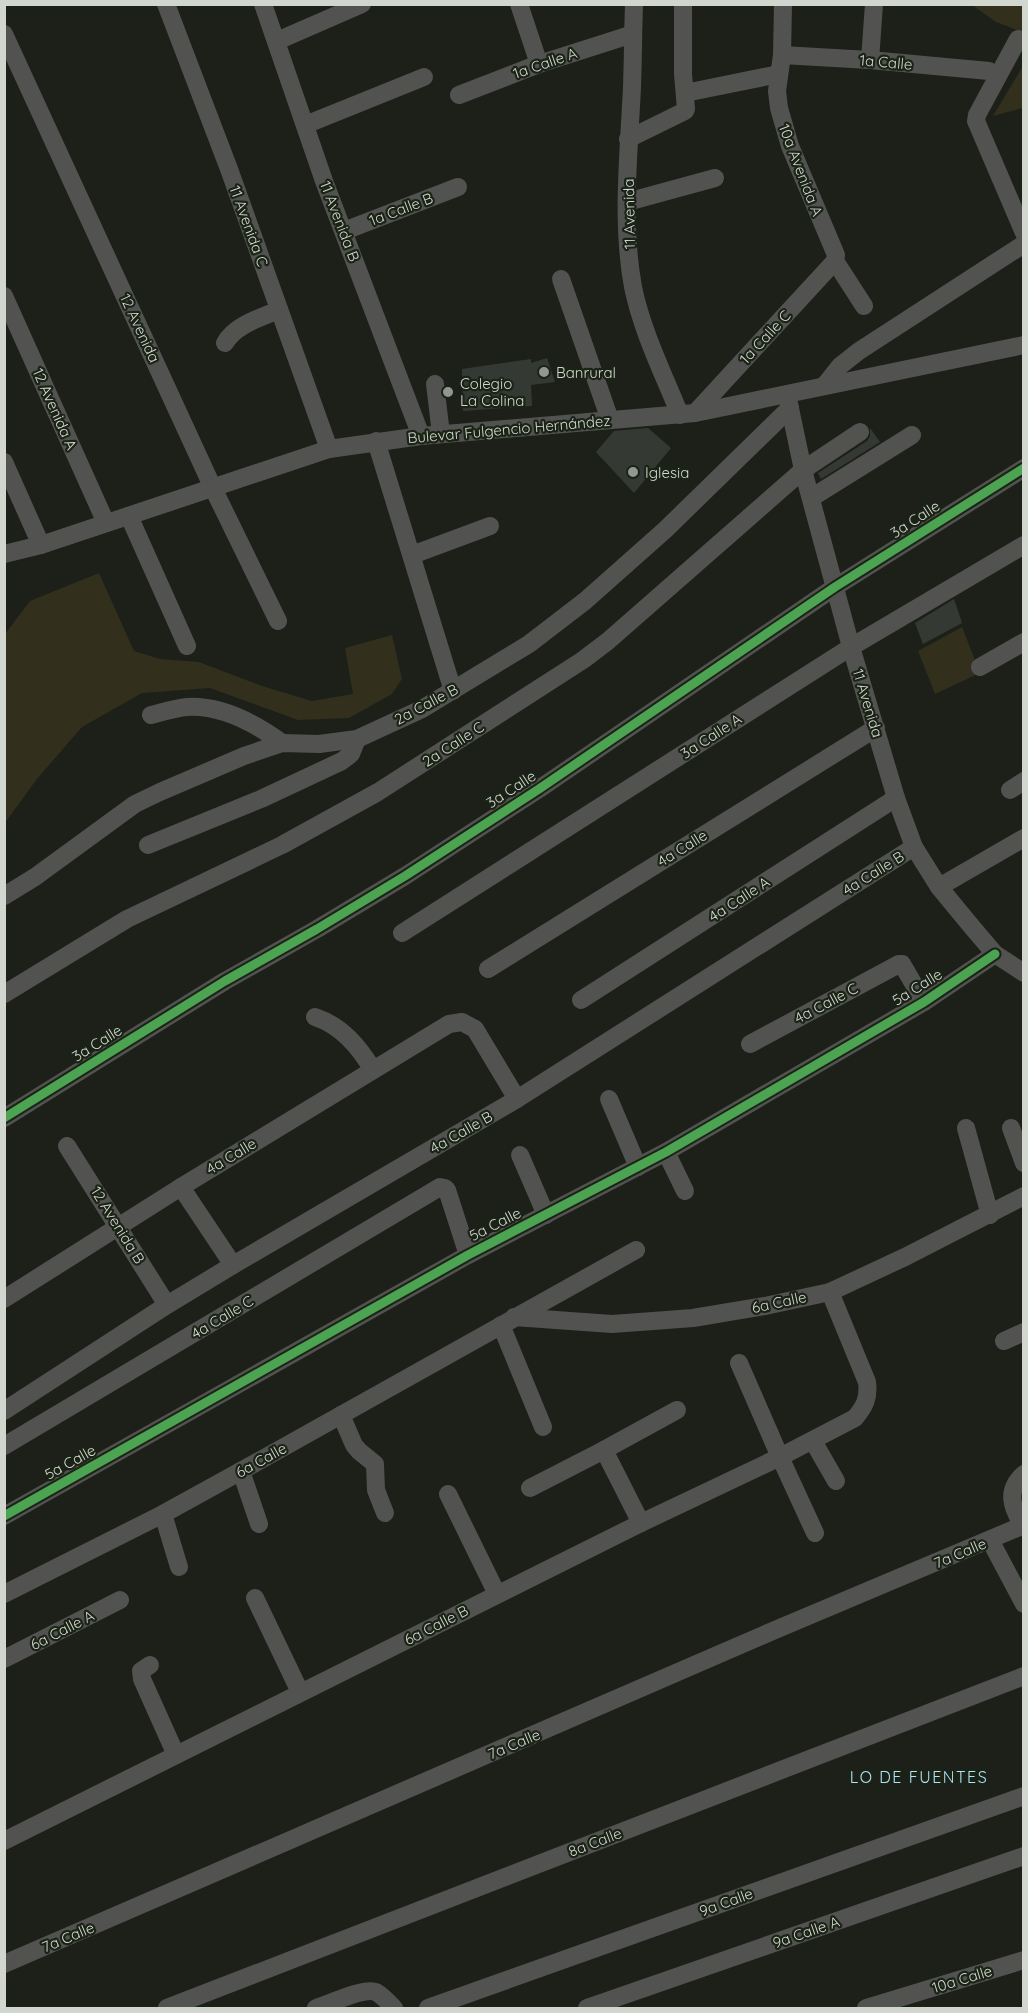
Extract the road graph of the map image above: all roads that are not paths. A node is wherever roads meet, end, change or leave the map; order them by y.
1 (166, 4) edge
2 (263, 4) edge
3 (362, 4) edge
4 (519, 4) edge
5 (634, 4) edge
6 (683, 4) edge
7 (783, 4) edge
8 (874, 4) edge
9 (4, 34) edge
10 (633, 34) junction
11 (1017, 39) dead end
12 (277, 41) junction
13 (782, 55) junction
14 (870, 60) junction
15 (539, 64) junction
16 (989, 71) dead end
17 (779, 74) junction
18 (424, 77) dead end
19 (459, 95) dead end
20 (685, 102) junction
21 (305, 125) junction
22 (628, 139) junction
23 (715, 178) dead end
24 (458, 187) dead end
25 (627, 202) junction
26 (344, 231) junction
27 (1023, 233) edge
28 (1023, 244) edge
29 (835, 261) junction
30 (561, 279) dead end
31 (4, 296) edge
32 (864, 306) dead end
33 (279, 310) junction
34 (225, 343) dead end
35 (1023, 345) edge
36 (435, 384) dead end
37 (824, 386) junction
38 (789, 401) junction
39 (688, 414) junction
40 (610, 420) junction
41 (860, 432) dead end
42 (441, 434) junction
43 (912, 435) dead end
44 (421, 436) junction
45 (376, 441) junction
46 (329, 449) junction
47 (4, 462) edge
48 (1023, 468) edge
49 (803, 470) junction
50 (213, 488) junction
51 (811, 498) junction
52 (129, 516) junction
53 (106, 523) junction
54 (490, 526) dead end
55 (42, 545) junction
56 (1023, 545) edge
57 (6, 549) edge
58 (412, 555) junction
59 (836, 587) junction
60 (278, 621) dead end
61 (1023, 642) edge
62 (187, 646) dead end
63 (851, 647) junction
64 (980, 667) dead end
65 (453, 691) junction
66 (151, 715) dead end
67 (876, 728) junction
68 (357, 739) junction
69 (282, 743) junction
70 (896, 798) junction
71 (1023, 838) edge
72 (148, 845) dead end
73 (914, 847) junction
74 (939, 887) junction
75 (4, 896) edge
76 (402, 933) dead end
77 (995, 954) junction
78 (488, 969) dead end
79 (1023, 973) edge
80 (4, 994) edge
81 (581, 1000) dead end
82 (924, 1002) junction
83 (315, 1017) dead end
84 (750, 1044) dead end
85 (374, 1070) junction
86 (518, 1099) junction
87 (609, 1099) dead end
88 (4, 1118) edge
89 (966, 1128) dead end
90 (1011, 1128) dead end
91 (68, 1146) dead end
92 (666, 1152) junction
93 (520, 1155) dead end
94 (1023, 1163) edge
95 (638, 1167) junction
96 (181, 1187) junction
97 (685, 1191) dead end
98 (1023, 1196) edge
99 (546, 1215) junction
100 (990, 1215) junction
101 (120, 1227) junction
102 (636, 1250) dead end
103 (468, 1255) junction
104 (233, 1265) junction
105 (830, 1292) junction
106 (4, 1299) edge
107 (167, 1305) junction
108 (507, 1321) junction
109 (1023, 1332) edge
110 (1004, 1341) dead end
111 (739, 1363) dead end
112 (677, 1410) dead end
113 (4, 1411) edge
114 (341, 1415) junction
115 (543, 1427) dead end
116 (813, 1441) junction
117 (4, 1446) edge
118 (604, 1450) junction
119 (780, 1457) junction
120 (241, 1471) junction
121 (1023, 1474) edge
122 (836, 1481) dead end
123 (530, 1488) dead end
124 (448, 1494) dead end
125 (385, 1513) dead end
126 (163, 1514) junction
127 (4, 1516) edge
128 (641, 1523) junction
129 (259, 1524) dead end
130 (1023, 1525) edge
131 (815, 1533) dead end
132 (990, 1540) junction
133 (179, 1567) dead end
134 (4, 1594) edge
135 (497, 1594) junction
136 (255, 1598) dead end
137 (120, 1600) dead end
138 (1023, 1604) edge
139 (4, 1659) edge
140 (150, 1665) dead end
141 (1023, 1676) edge
142 (300, 1692) junction
143 (176, 1755) junction
144 (1023, 1796) edge
145 (4, 1841) edge
146 (1023, 1856) edge
147 (1023, 1960) edge
148 (4, 1964) edge
149 (167, 2008) edge
150 (316, 2008) edge
151 (394, 2008) edge
152 (428, 2008) edge
153 (587, 2008) edge
154 (866, 2008) edge

1 - 33 street, 11 Avenida C
2 - 12 street, 11 Avenida B
3 - 12 street
4 - 15 street
5 - 10 street, 11 Avenida
6 - 20 street
7 - 13 street, 10a Avenida A
8 - 14 street
9 - 50 street, 12 Avenida
10 - 15 street, 1a Calle A
10 - 22 street, 11 Avenida
11 - 27 street
12 - 21 street, 11 Avenida B
13 - 14 street, 1a Calle
13 - 17 street, 10a Avenida A
14 - 16 street, 1a Calle
15 - 19 street, 1a Calle A
17 - 20 street
17 - 29 street, 10a Avenida A
18 - 21 street
20 - 22 street
21 - 26 street, 11 Avenida B
22 - 25 street, 11 Avenida
23 - 25 street
24 - 26 street, 1a Calle B
25 - 39 street, 11 Avenida
26 - 44 street, 11 Avenida B
28 - 37 street
29 - 32 street, 10a Avenida A
29 - 39 street, 1a Calle C
30 - 40 street
31 - 53 street, 12 Avenida A
33 - 34 street
33 - 46 street, 11 Avenida C
35 - 37 street, Bulevar Fulgencio Hernández
36 - 42 street
37 - 38 street, Bulevar Fulgencio Hernández
38 - 39 street, Bulevar Fulgencio Hernández
38 - 49 street, 11 Avenida
38 - 65 street, 2a Calle B
39 - 40 street, Bulevar Fulgencio Hernández
40 - 42 street, Bulevar Fulgencio Hernández
41 - 49 street, 2a Calle C
42 - 44 street, Bulevar Fulgencio Hernández
43 - 51 street
44 - 45 street, Bulevar Fulgencio Hernández
45 - 46 street, Bulevar Fulgencio Hernández
45 - 58 street
46 - 50 street, Bulevar Fulgencio Hernández
47 - 55 street
48 - 59 street, 3a Calle
49 - 51 street, 11 Avenida
49 - 80 street, 2a Calle C
50 - 52 street, Bulevar Fulgencio Hernández
50 - 60 street, 12 Avenida
51 - 59 street, 11 Avenida
52 - 53 street, Bulevar Fulgencio Hernández
52 - 62 street
53 - 55 street, Bulevar Fulgencio Hernández
54 - 58 street
55 - 57 street, Bulevar Fulgencio Hernández
56 - 63 street, 3a Calle A
58 - 65 street
59 - 63 street, 11 Avenida
59 - 88 street, 3a Calle
61 - 64 street
63 - 67 street, 11 Avenida
63 - 76 street, 3a Calle A
65 - 68 street, 2a Calle B
66 - 69 street
67 - 70 street, 11 Avenida
67 - 78 street, 4a Calle
68 - 69 street, 2a Calle B
68 - 72 street
69 - 75 street, 2a Calle B
70 - 73 street, 11 Avenida
70 - 81 street, 4a Calle A
71 - 74 street
73 - 74 street, 11 Avenida
73 - 86 street, 4a Calle B
74 - 77 street, 11 Avenida
77 - 79 street, 11 Avenida
77 - 82 street, 5a Calle
82 - 84 street, 4a Calle C
82 - 92 street, 5a Calle
83 - 85 street
85 - 86 street, 4a Calle
85 - 96 street, 4a Calle
86 - 104 street, 4a Calle B
87 - 95 street
89 - 100 street
90 - 94 street
91 - 101 street, 12 Avenida B
92 - 95 street, 5a Calle
92 - 97 street
93 - 99 street
95 - 99 street, 5a Calle
96 - 101 street, 4a Calle
96 - 104 street
98 - 100 street, 6a Calle
99 - 103 street, 5a Calle
100 - 105 street, 6a Calle
101 - 106 street, 4a Calle
101 - 107 street, 12 Avenida B
102 - 108 street, 6a Calle
103 - 117 street, 4a Calle C
103 - 127 street, 5a Calle
104 - 107 street, 4a Calle B
105 - 108 street, 6a Calle
105 - 116 street, 6a Calle B
107 - 113 street, 4a Calle B
108 - 114 street, 6a Calle
108 - 115 street
109 - 110 street
111 - 119 street
112 - 118 street
114 - 120 street, 6a Calle
114 - 125 street
116 - 119 street, 6a Calle B
116 - 122 street
118 - 123 street
118 - 128 street
119 - 128 street, 6a Calle B
119 - 131 street
120 - 126 street, 6a Calle
120 - 129 street
121 - 130 street
124 - 135 street
126 - 133 street
126 - 134 street, 6a Calle
128 - 135 street, 6a Calle B
130 - 132 street, 7a Calle
132 - 138 street
132 - 148 street, 7a Calle
135 - 142 street, 6a Calle B
136 - 142 street
137 - 139 street, 6a Calle A
140 - 143 street
141 - 149 street, 8a Calle
142 - 143 street, 6a Calle B
143 - 145 street, 6a Calle B
144 - 152 street, 9a Calle
146 - 153 street, 9a Calle A
147 - 154 street, 10a Calle
150 - 151 street

